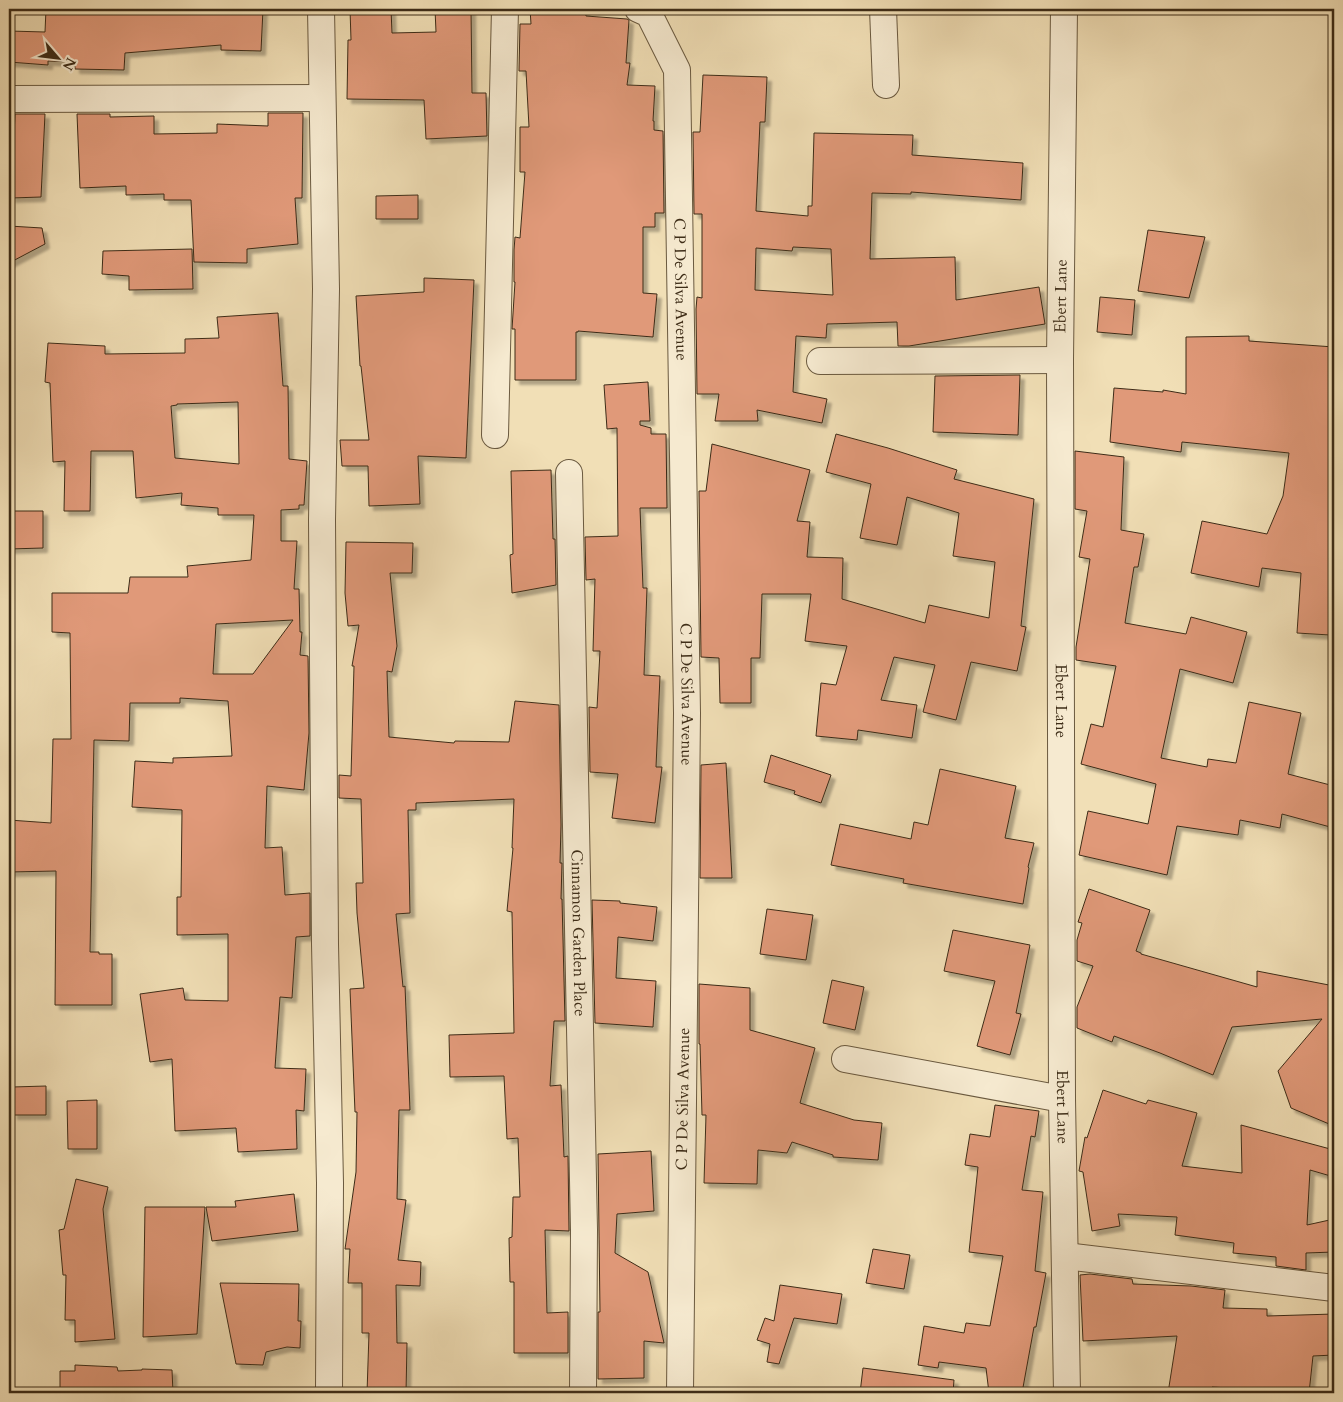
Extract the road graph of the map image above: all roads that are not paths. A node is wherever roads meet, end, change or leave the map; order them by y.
1 (321, 9) edge
2 (504, 9) edge
3 (638, 9) edge
4 (883, 9) edge
5 (1064, 9) edge
6 (886, 85) dead end
7 (322, 98) junction
8 (9, 99) edge
9 (1060, 360) junction
10 (820, 361) dead end
11 (495, 435) dead end
12 (569, 473) dead end
13 (844, 1059) dead end
14 (1062, 1099) junction
15 (1065, 1256) junction
16 (1334, 1288) edge
17 (329, 1393) edge
18 (583, 1393) edge
19 (680, 1393) edge
20 (1067, 1393) edge

1 - 7 street
2 - 11 street
3 - 19 street, C P De Silva Avenue
4 - 6 street
5 - 9 street, Ebert Lane
7 - 8 street
7 - 17 street
9 - 10 street
9 - 14 street, Ebert Lane
12 - 18 street, Cinnamon Garden Place
13 - 14 street
14 - 15 street, Ebert Lane
15 - 16 street
15 - 20 street, Ebert Lane

